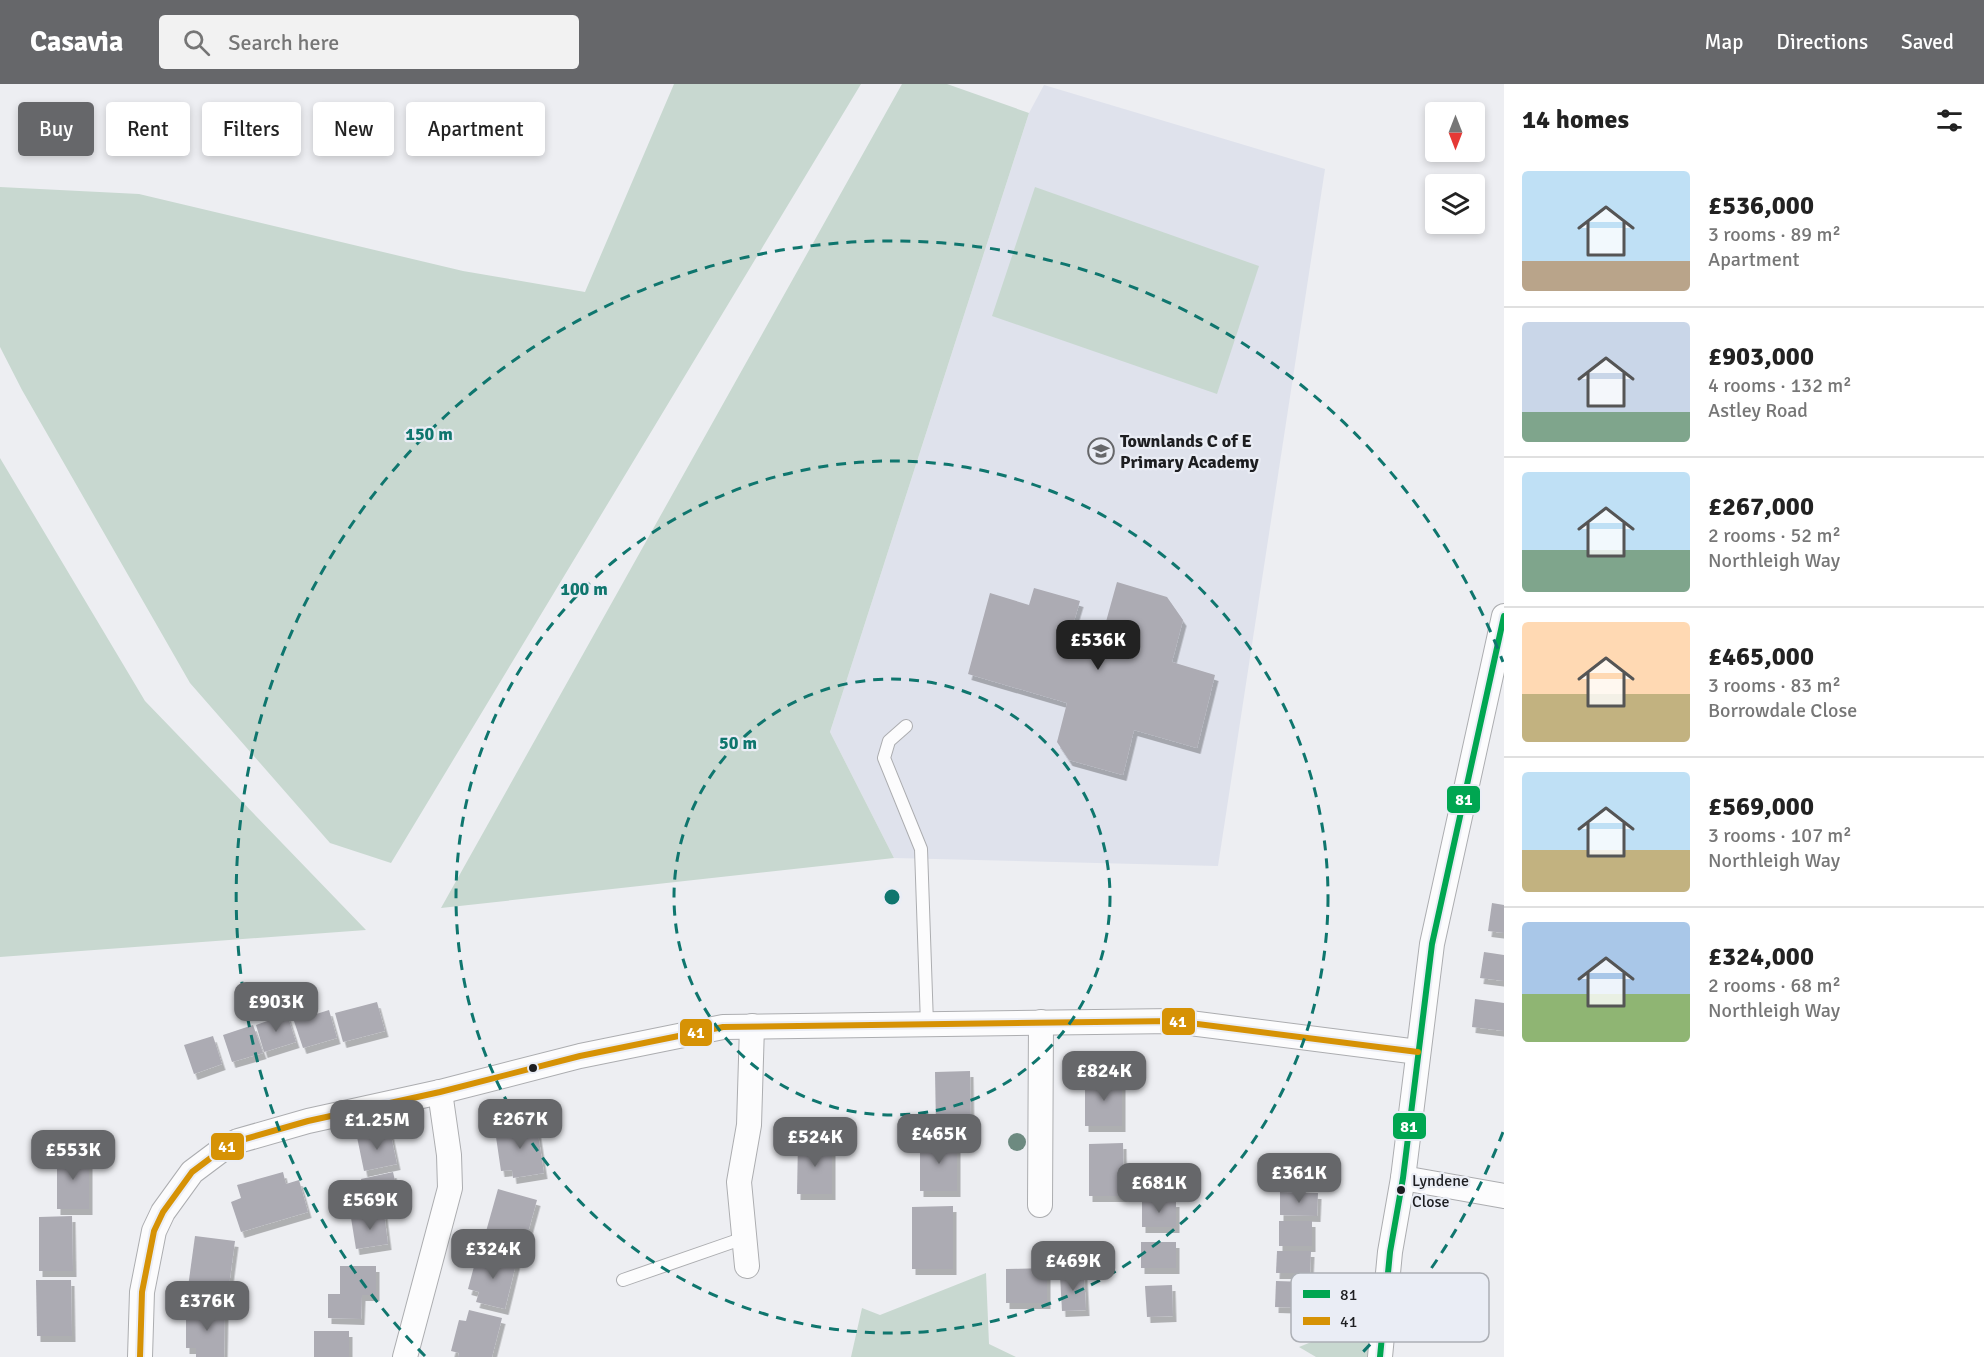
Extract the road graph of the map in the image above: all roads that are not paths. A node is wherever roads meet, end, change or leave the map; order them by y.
1 (1504, 616) edge
2 (906, 726) dead end
3 (1041, 1022) junction
4 (927, 1024) junction
5 (752, 1026) junction
6 (1418, 1052) junction
7 (433, 1093) junction
8 (1403, 1178) junction
9 (1504, 1196) edge
10 (1040, 1205) dead end
11 (744, 1238) junction
12 (747, 1266) dead end
13 (1388, 1273) edge
14 (623, 1280) dead end
15 (1381, 1342) edge
16 (140, 1357) edge
17 (405, 1357) edge
18 (1380, 1357) edge

1 - 6 street
2 - 4 lane
3 - 4 street
3 - 6 street
3 - 10 street
4 - 5 street
5 - 7 street
5 - 11 street
6 - 8 street
7 - 16 street
7 - 17 street
8 - 9 street
8 - 13 street
11 - 12 street
11 - 14 lane
15 - 18 street

